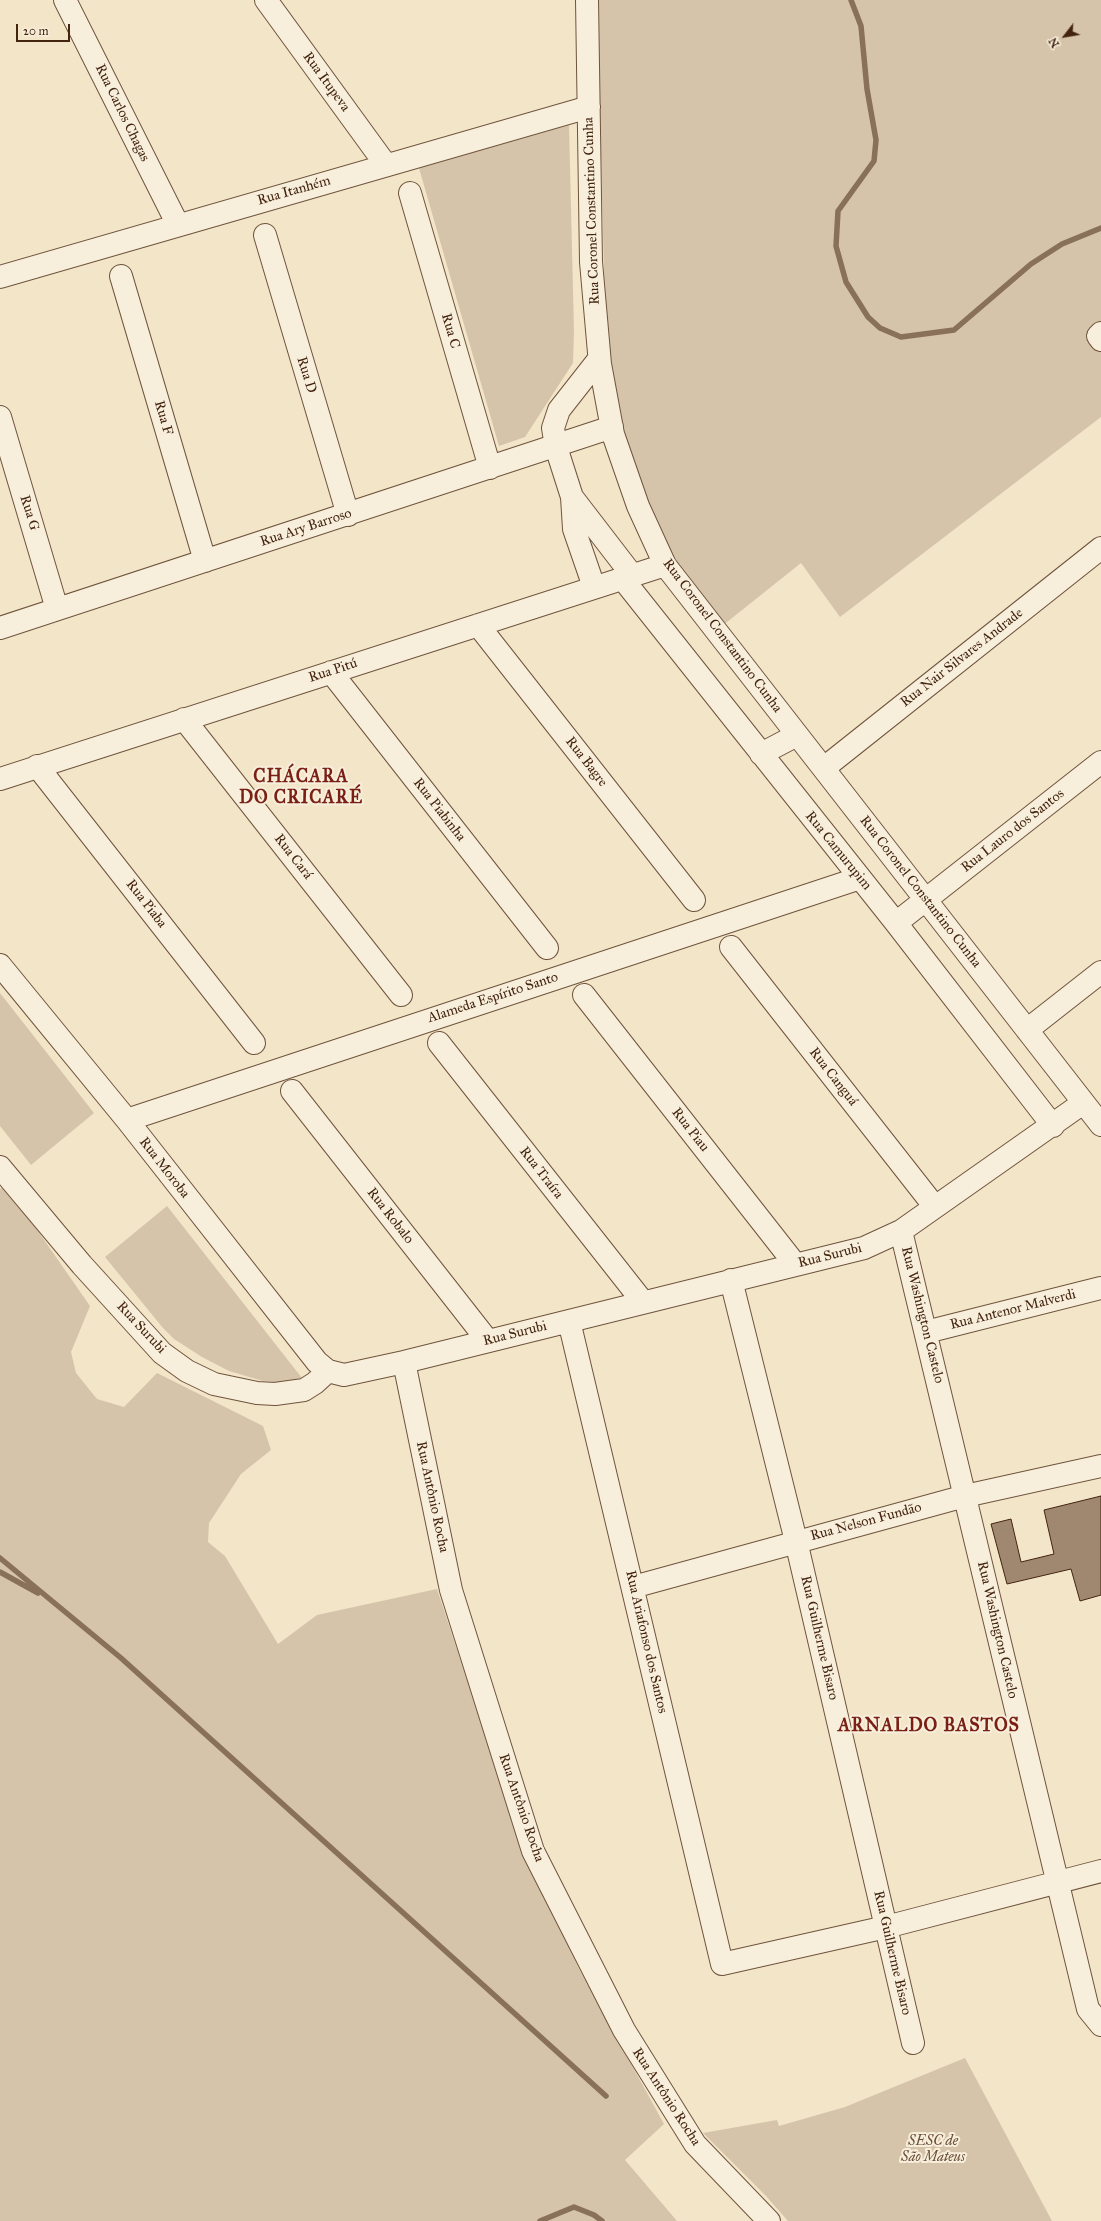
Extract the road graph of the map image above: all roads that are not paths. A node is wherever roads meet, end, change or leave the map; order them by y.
1 (66, 0) edge
2 (266, 0) edge
3 (587, 0) edge
4 (589, 107) junction
5 (386, 165) junction
6 (410, 193) dead end
7 (178, 225) junction
8 (265, 234) dead end
9 (121, 276) dead end
10 (0, 277) edge
11 (1101, 333) edge
12 (1101, 340) edge
13 (599, 359) junction
14 (0, 417) edge
15 (612, 427) junction
16 (556, 447) junction
17 (490, 468) junction
18 (572, 496) junction
19 (348, 515) junction
20 (1101, 548) edge
21 (205, 561) junction
22 (665, 565) junction
23 (627, 577) junction
24 (594, 587) junction
25 (57, 609) junction
26 (478, 625) junction
27 (0, 628) edge
28 (331, 672) junction
29 (184, 719) junction
30 (798, 735) junction
31 (761, 754) junction
32 (1101, 762) edge
33 (37, 766) junction
34 (824, 768) junction
35 (0, 778) edge
36 (860, 878) junction
37 (694, 900) dead end
38 (926, 900) junction
39 (896, 923) junction
40 (731, 947) dead end
41 (547, 948) dead end
42 (0, 965) edge
43 (1101, 972) edge
44 (401, 995) dead end
45 (584, 995) dead end
46 (1027, 1030) junction
47 (254, 1043) dead end
48 (439, 1043) dead end
49 (292, 1091) dead end
50 (1083, 1103) junction
51 (127, 1120) junction
52 (1101, 1125) edge
53 (1053, 1126) junction
54 (0, 1167) edge
55 (935, 1207) junction
56 (901, 1231) junction
57 (795, 1264) junction
58 (731, 1280) junction
59 (1101, 1288) edge
60 (643, 1302) junction
61 (569, 1321) junction
62 (926, 1332) junction
63 (488, 1341) junction
64 (404, 1362) junction
65 (328, 1371) junction
66 (1101, 1466) edge
67 (965, 1496) junction
68 (796, 1541) junction
69 (633, 1587) junction
70 (1101, 1871) edge
71 (1056, 1883) junction
72 (886, 1927) junction
73 (1101, 2025) edge
74 (913, 2043) dead end
75 (769, 2221) edge

1 - 7 street, Rua Carlos Chagas
2 - 5 street, Rua Itupeva
3 - 4 street, Rua Coronel Constantino Cunha
4 - 5 street, Rua Itanhém
4 - 13 street, Rua Coronel Constantino Cunha
5 - 7 street, Rua Itanhém
6 - 17 street, Rua C
7 - 10 street, Rua Itanhém
8 - 19 street, Rua D
9 - 21 street, Rua F
11 - 12 street
13 - 15 street, Rua Coronel Constantino Cunha
13 - 16 street
14 - 25 street, Rua G
15 - 16 street, Rua Ary Barroso
15 - 22 street, Rua Coronel Constantino Cunha
16 - 17 street, Rua Ary Barroso
16 - 18 street
17 - 19 street, Rua Ary Barroso
18 - 23 street, Rua Camurupim
18 - 24 street
19 - 21 street, Rua Ary Barroso
20 - 34 street, Rua Nair Silvares Andrade
21 - 25 street, Rua Ary Barroso
22 - 23 street, Rua Pitú
22 - 30 street, Rua Coronel Constantino Cunha
23 - 24 street, Rua Pitú
23 - 31 street, Rua Camurupim
24 - 26 street, Rua Pitú
25 - 27 street, Rua Ary Barroso
26 - 28 street, Rua Pitú
26 - 37 street, Rua Bagre
28 - 29 street, Rua Pitú
28 - 41 street, Rua Piabinha
29 - 33 street, Rua Pitú
29 - 44 street, Rua Cará
30 - 31 street
30 - 34 street, Rua Coronel Constantino Cunha
31 - 36 street, Rua Camurupim
32 - 38 street, Rua Lauro dos Santos
33 - 35 street, Rua Pitú
33 - 47 street, Rua Piaba
34 - 38 street, Rua Coronel Constantino Cunha
36 - 39 street, Rua Camurupim
36 - 51 street, Alameda Espírito Santo
38 - 39 street, Rua Lauro dos Santos
38 - 46 street, Rua Coronel Constantino Cunha
39 - 53 street, Rua Camurupim
40 - 55 street, Rua Canguá
42 - 51 street, Rua Moroba
43 - 46 street
45 - 57 street, Rua Piau
46 - 50 street, Rua Coronel Constantino Cunha
48 - 60 street, Rua Traíra
49 - 63 street, Rua Robalo
50 - 52 street, Rua Coronel Constantino Cunha
50 - 53 street, Rua Surubi
51 - 65 street, Rua Moroba
53 - 55 street, Rua Surubi
54 - 65 street, Rua Surubi
55 - 56 street, Rua Surubi
56 - 57 street, Rua Surubi
56 - 62 street, Rua Washington Castelo
57 - 58 street, Rua Surubi
58 - 60 street, Rua Surubi
58 - 68 street, Rua Guilherme Bisaro
59 - 62 street, Rua Antenor Malverdi
60 - 61 street, Rua Surubi
61 - 63 street, Rua Surubi
61 - 69 street, Rua Ariafonso dos Santos
62 - 67 street, Rua Washington Castelo
63 - 64 street, Rua Surubi
64 - 65 street, Rua Surubi
64 - 75 street, Rua Antônio Rocha
66 - 67 street, Rua Nelson Fundão
67 - 68 street, Rua Nelson Fundão
67 - 71 street, Rua Washington Castelo
68 - 69 street, Rua Nelson Fundão
68 - 72 street, Rua Guilherme Bisaro
69 - 72 street, Rua Ariafonso dos Santos
70 - 71 street
71 - 72 street
71 - 73 street, Rua Washington Castelo
72 - 74 street, Rua Guilherme Bisaro

